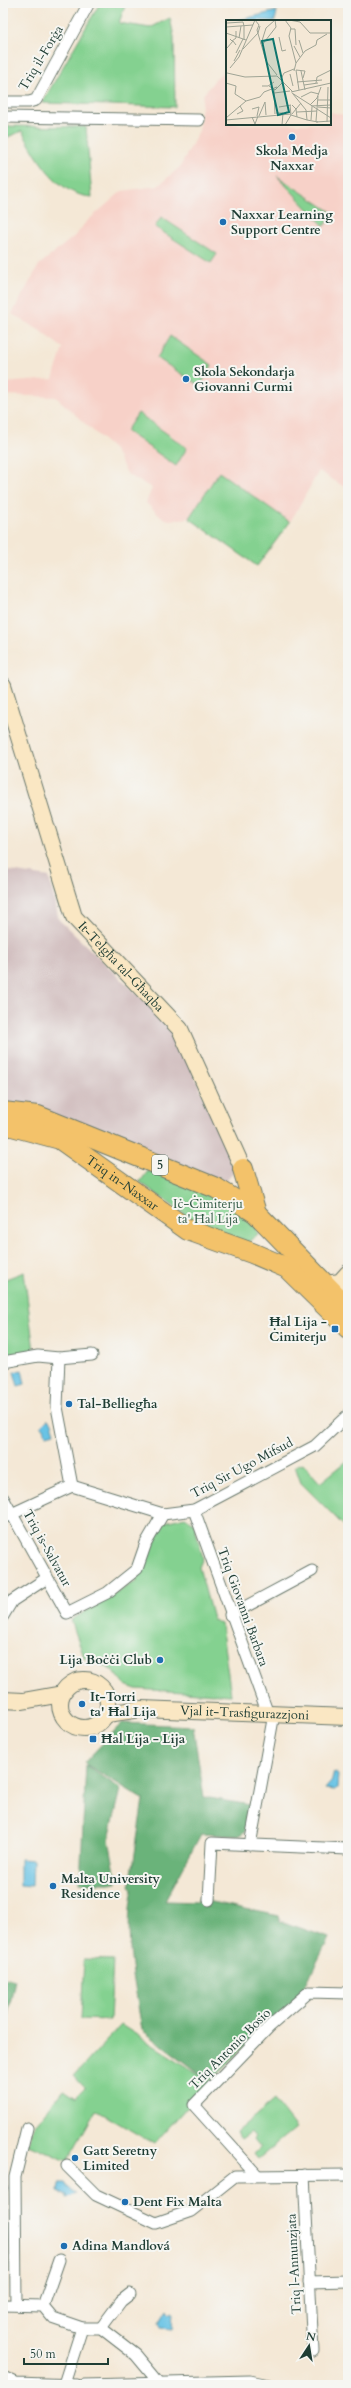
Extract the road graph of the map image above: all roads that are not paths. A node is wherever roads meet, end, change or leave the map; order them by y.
1 (89, 3) edge
2 (3, 102) edge
3 (3, 117) edge
4 (199, 120) dead end
5 (3, 685) edge
6 (3, 1112) edge
7 (3, 1125) edge
8 (61, 1132) junction
9 (141, 1158) junction
10 (243, 1169) junction
11 (131, 1188) junction
12 (216, 1188) junction
13 (260, 1218) junction
14 (252, 1253) junction
15 (343, 1288) edge
16 (348, 1328) edge
17 (92, 1355) dead end
18 (59, 1358) junction
19 (3, 1362) edge
20 (348, 1415) edge
21 (72, 1486) junction
22 (3, 1498) edge
23 (194, 1510) junction
24 (163, 1514) junction
25 (8, 1516) edge
26 (312, 1571) dead end
27 (47, 1578) junction
28 (230, 1615) junction
29 (3, 1616) edge
30 (62, 1694) junction
31 (108, 1697) junction
32 (3, 1700) edge
33 (23, 1701) junction
34 (141, 1709) junction
35 (61, 1713) junction
36 (107, 1714) junction
37 (271, 1714) junction
38 (348, 1717) edge
39 (250, 1844) junction
40 (348, 1849) edge
41 (209, 1900) dead end
42 (348, 1993) edge
43 (27, 2128) dead end
44 (67, 2166) dead end
45 (257, 2175) junction
46 (304, 2175) junction
47 (348, 2175) edge
48 (59, 2260) dead end
49 (348, 2281) edge
50 (309, 2282) junction
51 (130, 2294) dead end
52 (16, 2304) junction
53 (3, 2305) edge
54 (42, 2306) junction
55 (82, 2328) junction
56 (101, 2328) junction
57 (313, 2351) dead end
58 (3, 2377) edge
59 (16, 2384) edge
60 (64, 2384) edge
61 (77, 2385) edge
62 (84, 2385) edge
63 (161, 2385) edge
64 (269, 2385) edge

1 - 2 street, Triq il-Forġa
3 - 4 street
5 - 10 street, It-Telgħa tal-Għaqba
6 - 8 highway, 5
7 - 8 highway, 5
8 - 9 highway, Triq in-Naxxar / 5
8 - 11 highway, Triq in-Naxxar / 5
9 - 11 highway
9 - 12 highway, Triq in-Naxxar / 5
10 - 12 highway
10 - 13 highway
11 - 14 highway, Triq in-Naxxar / 5
12 - 13 highway, Triq in-Naxxar / 5
13 - 14 highway
13 - 15 highway, Triq in-Naxxar / 5
14 - 16 highway, Triq in-Naxxar / 5
17 - 18 street
18 - 19 street
18 - 21 street
20 - 23 street, Triq Sir Ugo Mifsud
21 - 24 street, Triq Sir Ugo Mifsud
21 - 25 street
22 - 25 street, Triq is-Salvatur
23 - 24 street, Triq Sir Ugo Mifsud
23 - 28 street, Triq Giovanni Barbara
24 - 27 street, Triq is-Salvatur
25 - 27 street, Triq is-Salvatur
26 - 28 street
27 - 29 street
28 - 37 street, Triq Giovanni Barbara
30 - 31 street, Vjal it-Trasfigurazzjoni
30 - 33 street, Vjal it-Trasfigurazzjoni
30 - 35 street
31 - 34 street, Vjal it-Trasfigurazzjoni
31 - 36 street
32 - 33 street, Vjal it-Trasfigurazzjoni
33 - 35 street, Vjal it-Trasfigurazzjoni
34 - 36 street, Vjal it-Trasfigurazzjoni
34 - 37 street, Vjal it-Trasfigurazzjoni
35 - 36 street, Vjal it-Trasfigurazzjoni
37 - 38 street, Vjal it-Trasfigurazzjoni
37 - 39 street
39 - 40 street
39 - 41 street
42 - 45 street, Triq Antonio Bosio
43 - 52 street
44 - 45 street
45 - 46 street
46 - 47 street
46 - 50 street, Triq l-Annunzjata
48 - 54 street
49 - 50 street
50 - 57 street, Triq l-Annunzjata
51 - 56 street
52 - 53 street
52 - 54 street
54 - 55 street
55 - 56 street
55 - 60 street
56 - 63 street
58 - 59 street
59 - 60 street
60 - 61 street
62 - 63 street
63 - 64 street

